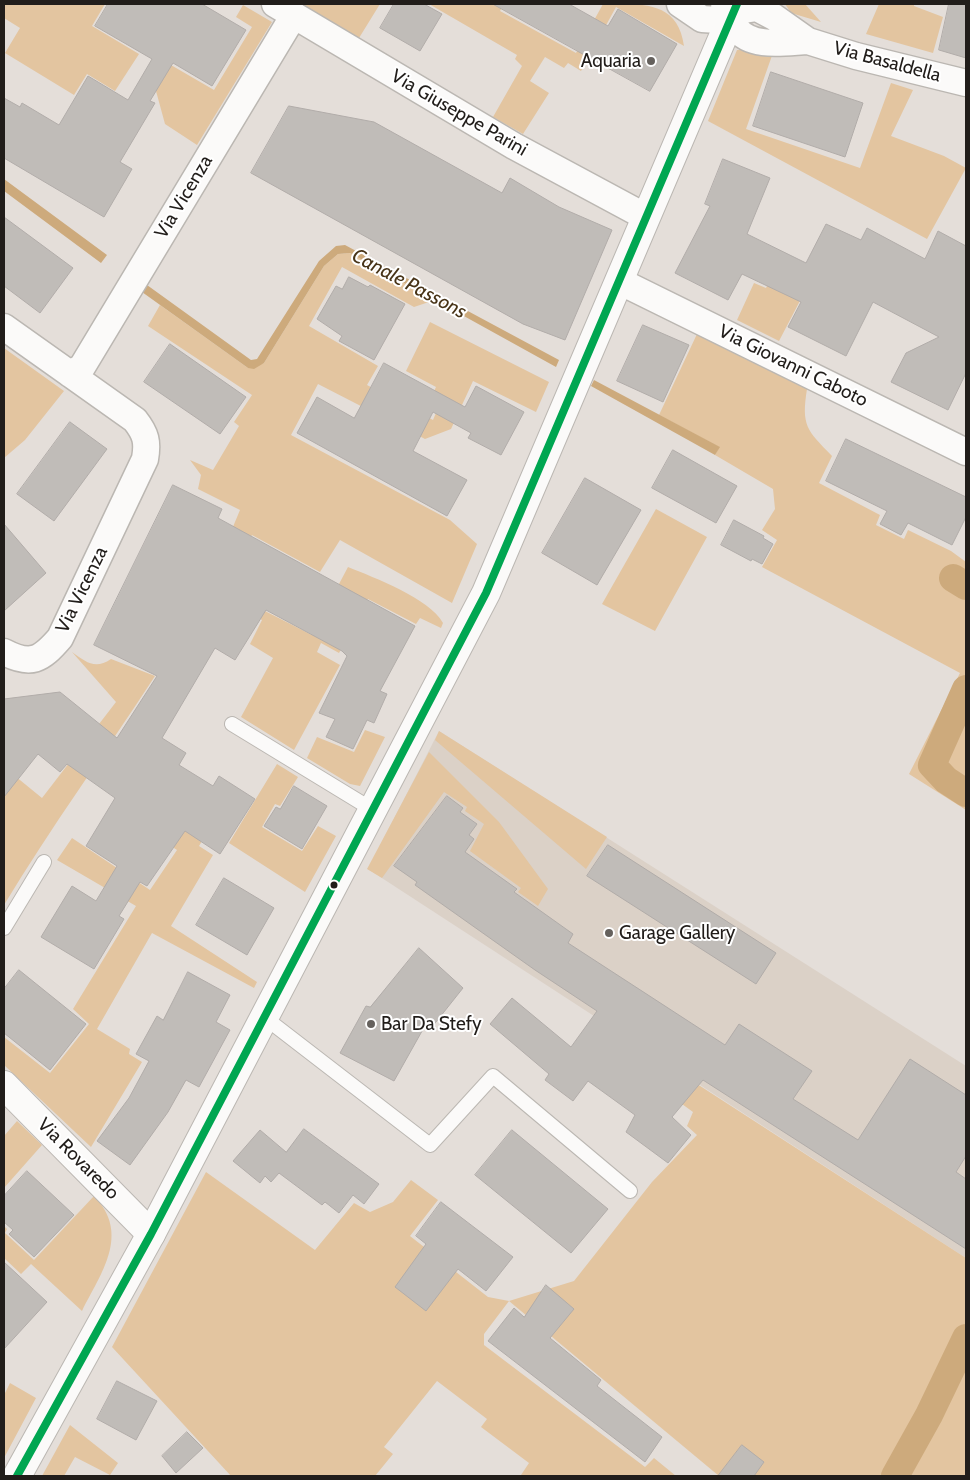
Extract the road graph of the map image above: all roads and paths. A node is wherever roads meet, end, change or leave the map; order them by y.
1 (680, 4) edge
2 (731, 8) edge
3 (284, 9) edge
4 (966, 83) edge
5 (646, 217) junction
6 (619, 281) junction
7 (4, 327) edge
8 (70, 374) junction
9 (966, 452) edge
10 (4, 652) edge
11 (232, 724) dead end
12 (373, 810) junction
13 (44, 862) dead end
14 (4, 928) edge
15 (264, 1017) junction
16 (4, 1085) edge
17 (630, 1191) dead end
18 (151, 1234) junction
19 (17, 1476) edge

1 - 2 street, Via Basaldella
2 - 4 street, Via Basaldella
2 - 5 main road
3 - 5 street, Via Giuseppe Parini
3 - 8 street, Via Vicenza
5 - 6 main road
6 - 9 street, Via Giovanni Caboto
6 - 12 main road
7 - 8 street, Via Vicenza
8 - 10 street, Via Vicenza
11 - 12 lane
12 - 15 main road
13 - 14 lane
15 - 17 lane
15 - 18 main road
16 - 18 main road, Via Rovaredo
18 - 19 main road

